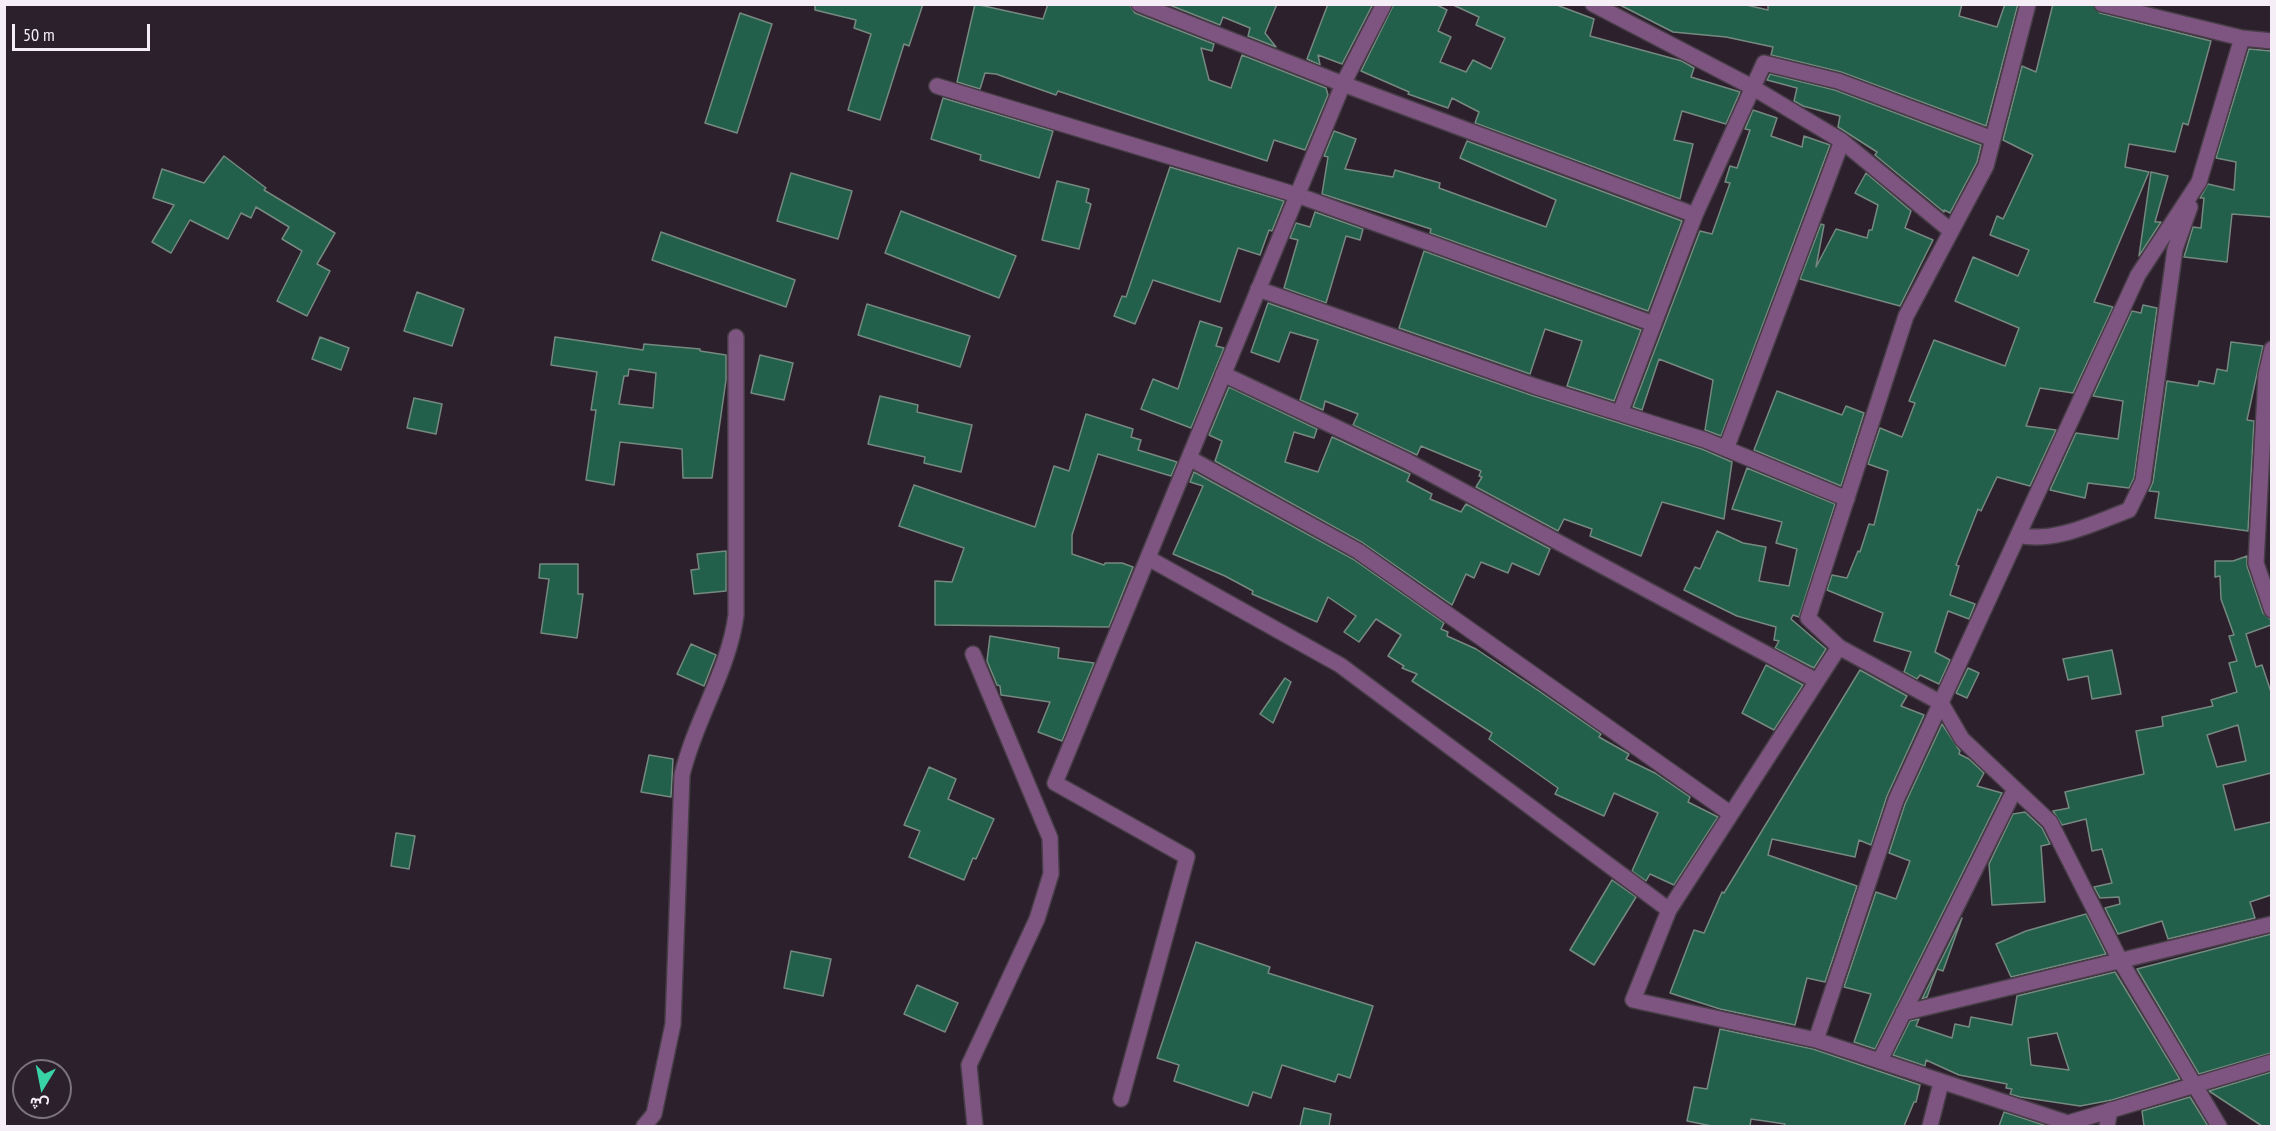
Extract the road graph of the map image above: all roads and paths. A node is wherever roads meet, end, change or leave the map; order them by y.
1 (1139, 4) edge
2 (1384, 4) edge
3 (1593, 4) edge
4 (2028, 4) edge
5 (2102, 4) edge
6 (2242, 38) junction
7 (2271, 41) edge
8 (1343, 84) junction
9 (937, 86) dead end
10 (1752, 87) junction
11 (1993, 139) junction
12 (1842, 141) junction
13 (2199, 182) junction
14 (1298, 195) junction
15 (1695, 215) junction
16 (1951, 231) junction
17 (1258, 289) junction
18 (1654, 324) junction
19 (736, 336) dead end
20 (2271, 349) edge
21 (1223, 374) junction
22 (2269, 376) edge
23 (1620, 413) junction
24 (1726, 449) junction
25 (1189, 458) junction
26 (1847, 499) junction
27 (2019, 535) junction
28 (1148, 558) junction
29 (2271, 610) edge
30 (1839, 647) junction
31 (973, 654) dead end
32 (1817, 681) junction
33 (1941, 703) junction
34 (2015, 789) junction
35 (1731, 814) junction
36 (1669, 910) junction
37 (2271, 924) edge
38 (2121, 962) junction
39 (1903, 1013) junction
40 (1816, 1040) junction
41 (1880, 1060) junction
42 (2271, 1062) edge
43 (1941, 1083) junction
44 (2195, 1086) junction
45 (1121, 1099) dead end
46 (2110, 1110) junction
47 (644, 1126) edge
48 (975, 1126) edge
49 (1930, 1126) edge
50 (2106, 1126) edge
51 (2219, 1126) edge

1 - 8 street
2 - 8 street
3 - 10 street
4 - 11 street
5 - 6 street
6 - 7 street
6 - 13 street
8 - 14 street
8 - 15 street
9 - 14 street
10 - 11 street
10 - 12 street
10 - 15 street
11 - 16 street
12 - 16 street
12 - 24 street
13 - 27 street
13 - 27 street
14 - 17 street
14 - 18 street
15 - 18 street
16 - 26 street
17 - 21 street
17 - 23 street
18 - 23 street
19 - 47 street
20 - 22 street
21 - 25 street
21 - 32 street
22 - 29 street
23 - 24 street
24 - 26 street
25 - 28 street
25 - 35 street
26 - 30 street
27 - 33 street
28 - 36 street
28 - 45 street
30 - 32 street
30 - 33 street
31 - 48 street
32 - 35 street
33 - 34 street
33 - 40 street
34 - 38 street
34 - 39 street
35 - 36 street
36 - 40 street
37 - 38 street
38 - 39 street
38 - 44 street
39 - 41 street
40 - 41 street
41 - 43 street
42 - 44 street
43 - 46 street
43 - 49 street
44 - 46 street
44 - 51 street
46 - 50 street

